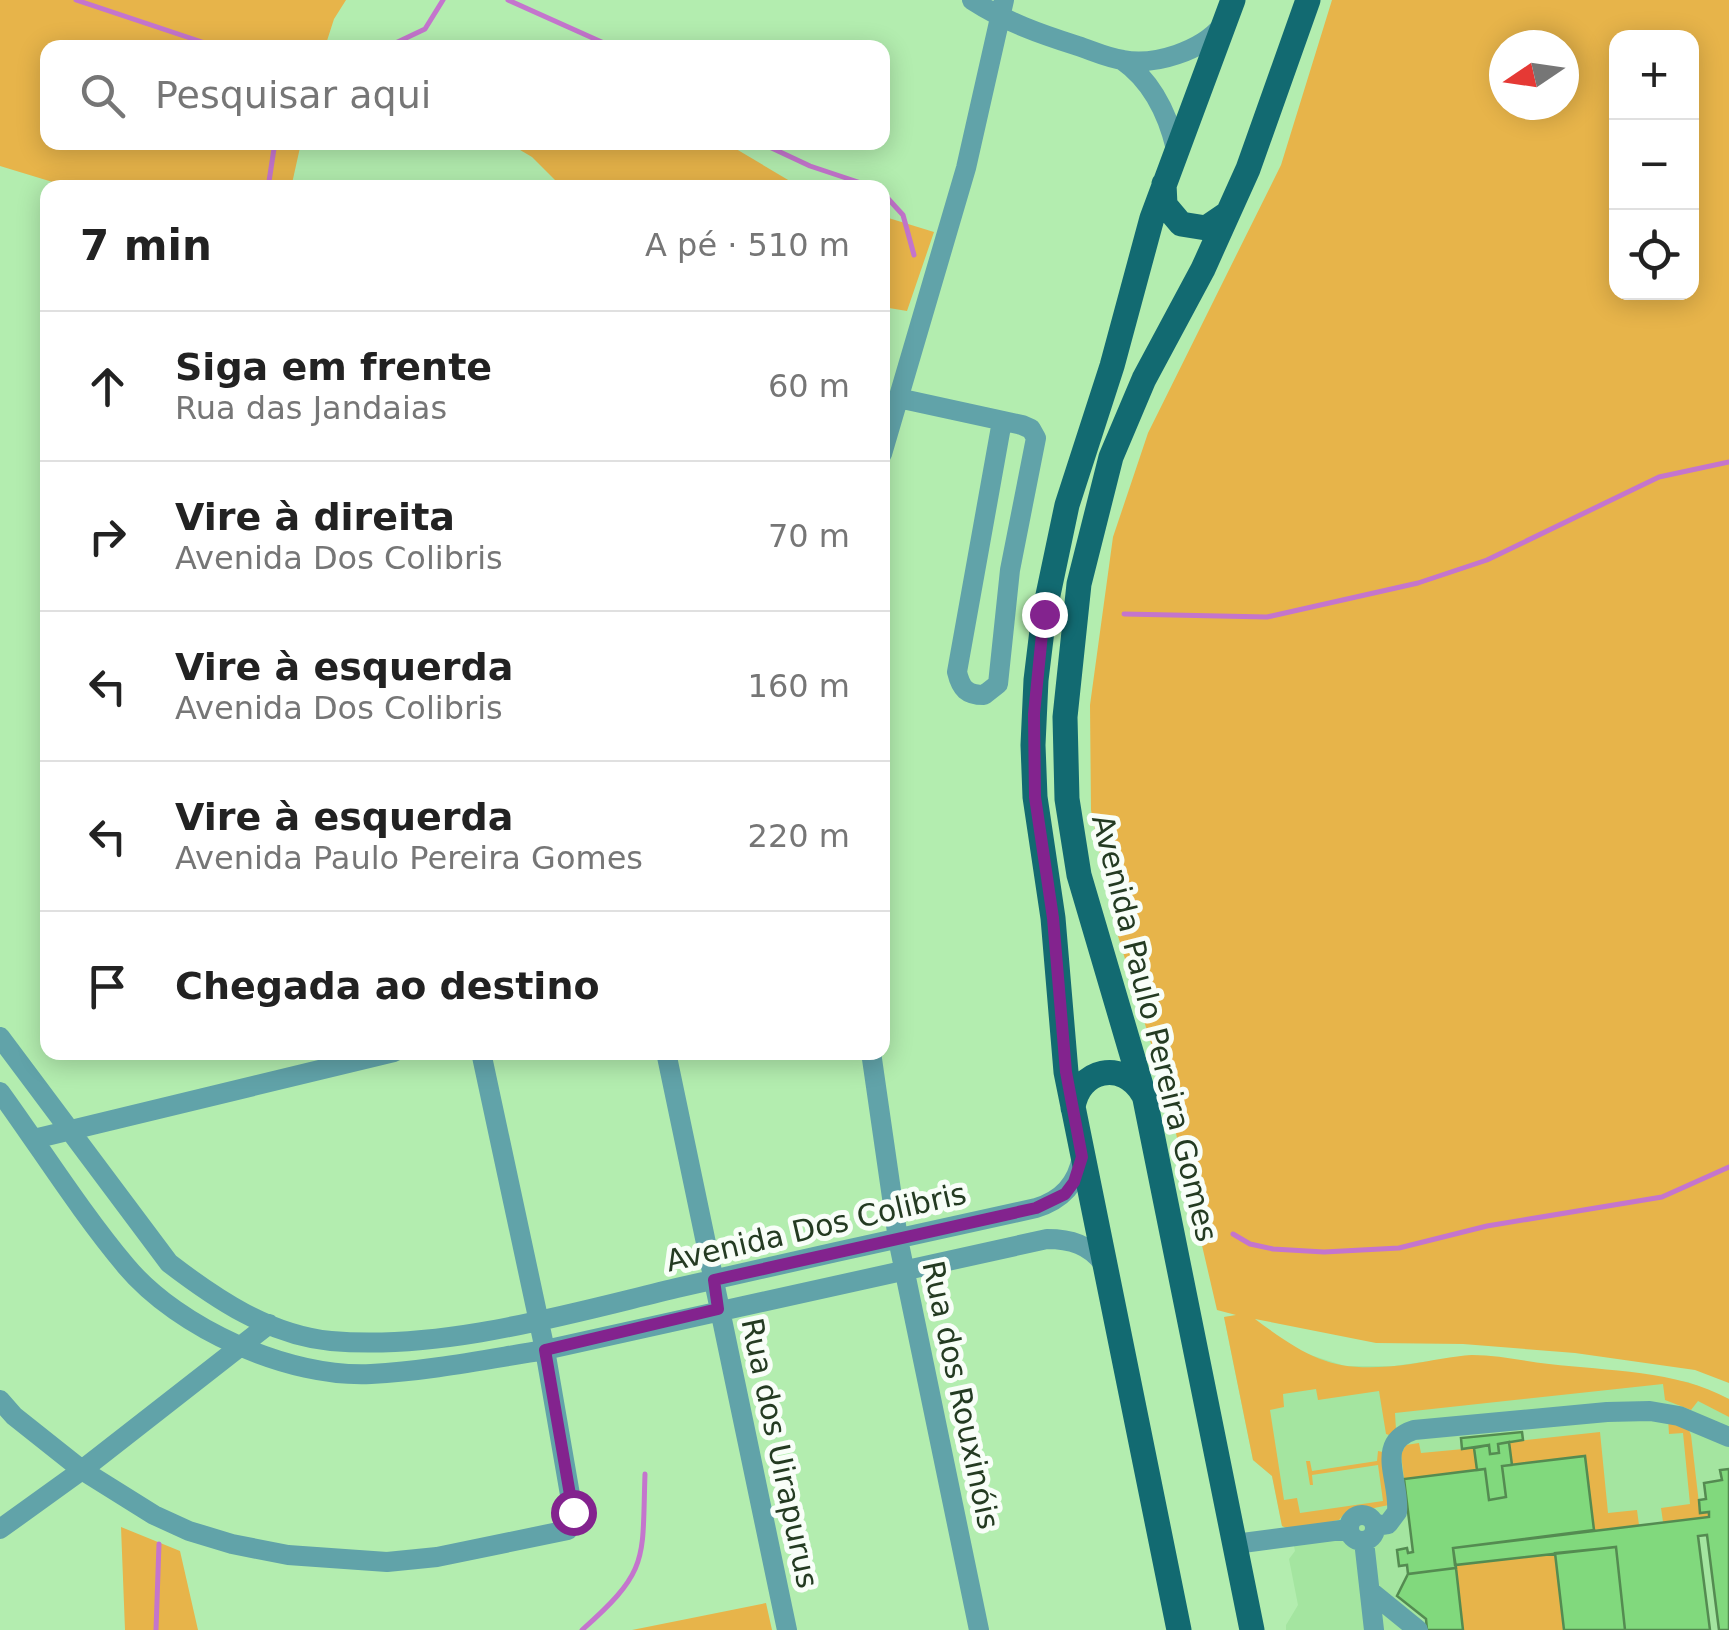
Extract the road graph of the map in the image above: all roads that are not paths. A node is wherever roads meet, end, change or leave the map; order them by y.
1 (972, 0) edge
2 (1233, 0) edge
3 (1299, 0) edge
4 (1308, 0) edge
5 (1003, 10) edge
6 (1222, 26) junction
7 (1300, 28) junction
8 (1122, 60) junction
9 (1176, 149) junction
10 (1165, 179) junction
11 (1230, 209) junction
12 (898, 398) junction
13 (1002, 421) junction
14 (890, 422) edge
15 (0, 1036) edge
16 (361, 1060) edge
17 (483, 1060) edge
18 (668, 1060) edge
19 (872, 1060) edge
20 (22, 1066) junction
21 (0, 1089) edge
22 (1145, 1099) junction
23 (1073, 1115) junction
24 (68, 1130) junction
25 (34, 1139) junction
26 (1082, 1157) junction
27 (898, 1239) junction
28 (1104, 1264) junction
29 (905, 1270) junction
30 (714, 1280) junction
31 (718, 1309) junction
32 (538, 1321) junction
33 (269, 1324) junction
34 (240, 1346) junction
35 (545, 1350) junction
36 (0, 1400) edge
37 (1729, 1437) edge
38 (82, 1470) junction
39 (0, 1529) edge
40 (1363, 1532) junction
41 (1235, 1544) junction
42 (1370, 1590) junction
43 (1250, 1625) edge
44 (787, 1630) edge
45 (979, 1630) edge
46 (1179, 1630) edge
47 (1374, 1630) edge
48 (1418, 1630) edge

1 - 5 street
2 - 6 main road
3 - 7 main road
4 - 7 main road, Avenida Paulo Pereira Gomes
5 - 8 street
5 - 12 street
6 - 8 street
6 - 9 main road
7 - 11 main road, Avenida Paulo Pereira Gomes
8 - 9 street
9 - 10 main road
10 - 11 main road
10 - 23 main road
11 - 22 main road, Avenida Paulo Pereira Gomes
12 - 13 street
12 - 14 street
13 - 13 street
15 - 20 street, Avenida Dos Colibris
16 - 24 street
17 - 32 street
18 - 30 street, Rua dos Uirapurus
19 - 27 street, Rua dos Rouxinóis
20 - 21 street
20 - 24 street, Avenida Dos Colibris
21 - 25 street, Avenida Dos Colibris
22 - 23 main road
22 - 41 main road, Avenida Paulo Pereira Gomes
23 - 26 main road
24 - 25 street
24 - 33 street, Avenida Dos Colibris
25 - 34 street, Avenida Dos Colibris
26 - 27 street, Avenida Dos Colibris
26 - 28 main road
27 - 29 street, Rua dos Rouxinóis
27 - 30 street, Avenida Dos Colibris
28 - 29 street, Avenida Dos Colibris
28 - 46 main road
29 - 31 street, Avenida Dos Colibris
29 - 45 street, Rua dos Rouxinóis
30 - 31 street, Rua dos Uirapurus
30 - 32 street, Avenida Dos Colibris
31 - 35 street, Avenida Dos Colibris
31 - 44 street, Rua dos Uirapurus
32 - 33 street, Avenida Dos Colibris
32 - 35 street
33 - 34 street
34 - 35 street, Avenida Dos Colibris
34 - 38 street
35 - 38 street
36 - 38 street
37 - 40 street
38 - 39 street
40 - 41 street
40 - 42 street
41 - 43 main road, Avenida Paulo Pereira Gomes
42 - 47 street
42 - 48 street

